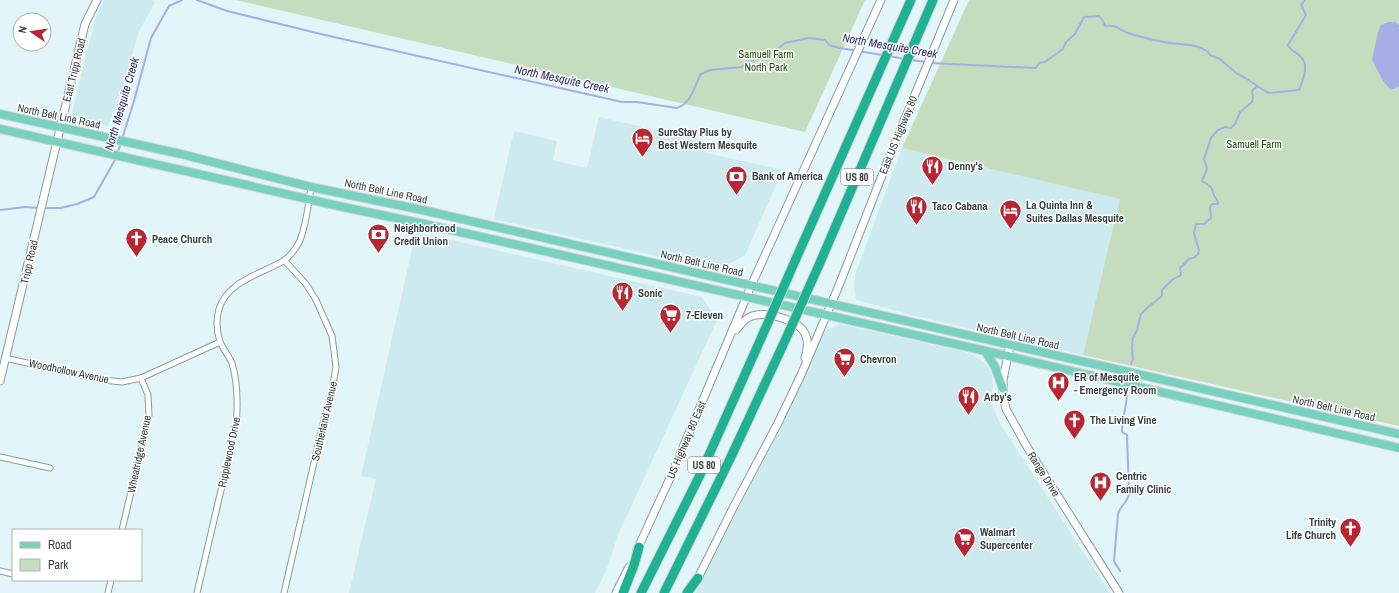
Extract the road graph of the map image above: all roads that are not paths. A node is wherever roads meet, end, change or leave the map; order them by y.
1 (97, 0) edge
2 (881, 0) edge
3 (911, 0) edge
4 (933, 0) edge
5 (954, 0) edge
6 (0, 114) edge
7 (60, 127) junction
8 (0, 129) edge
9 (57, 142) junction
10 (311, 187) junction
11 (309, 199) junction
12 (427, 211) junction
13 (439, 214) junction
14 (429, 225) junction
15 (525, 234) junction
16 (534, 236) junction
17 (522, 247) junction
18 (531, 249) junction
19 (284, 260) junction
20 (751, 286) junction
21 (747, 298) junction
22 (831, 304) junction
23 (827, 316) junction
24 (927, 326) junction
25 (731, 335) junction
26 (924, 337) junction
27 (220, 342) junction
28 (1010, 346) junction
29 (985, 351) junction
30 (1008, 356) junction
31 (5, 358) junction
32 (801, 375) junction
33 (141, 378) junction
34 (0, 381) edge
35 (1003, 389) junction
36 (1234, 397) junction
37 (1232, 409) junction
38 (1399, 434) edge
39 (1399, 448) edge
40 (0, 457) edge
41 (50, 468) dead end
42 (122, 529) edge
43 (638, 547) junction
44 (0, 571) edge
45 (12, 574) edge
46 (698, 578) junction
47 (111, 581) edge
48 (108, 593) edge
49 (197, 593) edge
50 (284, 593) edge
51 (616, 593) edge
52 (623, 593) edge
53 (640, 593) edge
54 (664, 593) edge
55 (687, 593) edge
56 (691, 593) edge
57 (1119, 593) edge

1 - 7 main road, East Tripp Road
2 - 20 main road
3 - 53 highway, US 80, bridge
4 - 54 highway, US 80, bridge
5 - 22 main road, East US Highway 80
6 - 7 main road, North Belt Line Road
7 - 9 main road, East Tripp Road
7 - 10 main road, North Belt Line Road
8 - 9 main road, North Belt Line Road
9 - 11 main road, North Belt Line Road
9 - 31 main road, Tripp Road
10 - 11 street, Ripplewood Drive
10 - 12 main road, North Belt Line Road
11 - 14 main road, North Belt Line Road
11 - 19 street, Ripplewood Drive
12 - 13 main road, North Belt Line Road
12 - 14 main road
13 - 14 main road
13 - 15 main road, North Belt Line Road
14 - 17 main road, North Belt Line Road
15 - 16 main road, North Belt Line Road
15 - 17 main road
16 - 18 main road
16 - 20 main road, North Belt Line Road
17 - 18 main road, North Belt Line Road
18 - 21 main road, North Belt Line Road
19 - 27 street, Ripplewood Drive
19 - 50 street, Southerland Avenue
20 - 21 main road, US Highway 80 East
20 - 22 main road, North Belt Line Road
21 - 23 main road, North Belt Line Road
21 - 25 main road, US Highway 80 East
22 - 23 main road, East US Highway 80
22 - 24 main road, North Belt Line Road
23 - 26 main road, North Belt Line Road
23 - 32 main road
24 - 26 main road
24 - 28 main road, North Belt Line Road
25 - 32 main road
25 - 43 main road, US Highway 80 East
26 - 29 main road, North Belt Line Road
27 - 33 street, Woodhollow Avenue
27 - 49 street, Ripplewood Drive
28 - 30 main road, Range Drive
28 - 36 main road, North Belt Line Road
29 - 30 main road, North Belt Line Road
29 - 35 main road
30 - 35 main road, Range Drive
30 - 37 main road, North Belt Line Road
31 - 33 street, Woodhollow Avenue
31 - 34 main road, Tripp Road
32 - 46 main road
33 - 42 street, Wheatridge Avenue
35 - 57 main road, Range Drive
36 - 37 main road
36 - 38 main road, North Belt Line Road
37 - 39 main road, North Belt Line Road
40 - 41 street
43 - 51 main road, US Highway 80 East
43 - 52 highway
44 - 45 street
46 - 55 highway
46 - 56 main road
47 - 48 street

